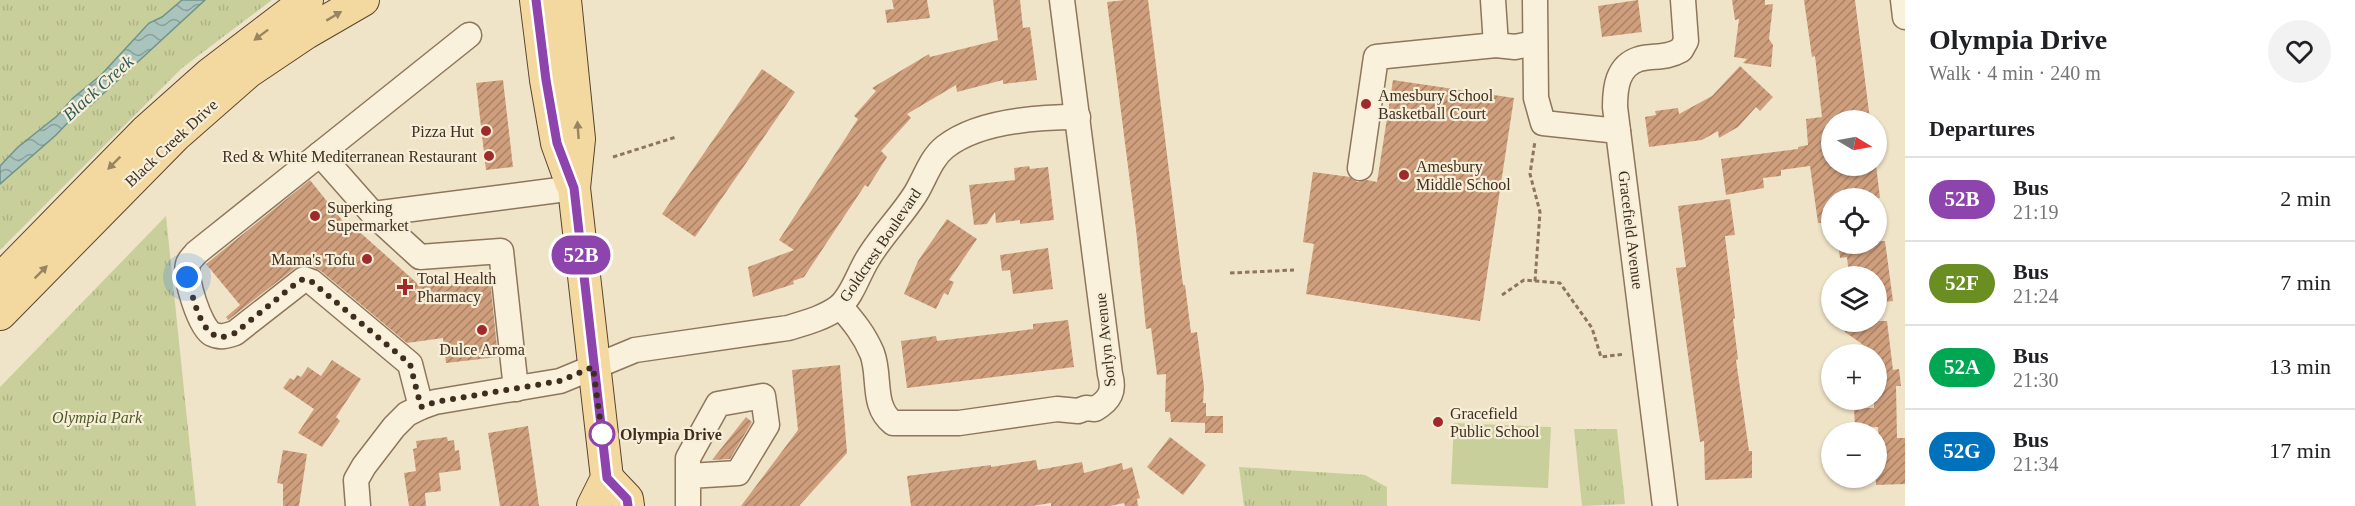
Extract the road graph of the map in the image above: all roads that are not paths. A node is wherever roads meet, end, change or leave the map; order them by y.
1 (307, 0) edge
2 (363, 0) edge
3 (536, 0) edge
4 (565, 0) edge
5 (1062, 0) edge
6 (1494, 0) edge
7 (1535, 0) edge
8 (1683, 0) edge
9 (1903, 0) edge
10 (1905, 17) edge
11 (469, 35) dead end
12 (1535, 43) junction
13 (1496, 45) junction
14 (1078, 117) junction
15 (1618, 131) junction
16 (320, 154) junction
17 (1360, 168) dead end
18 (574, 188) junction
19 (373, 214) junction
20 (0, 279) edge
21 (840, 306) junction
22 (0, 314) edge
23 (593, 367) junction
24 (516, 389) junction
25 (421, 407) junction
26 (689, 477) dead end
27 (607, 478) junction
28 (358, 506) edge
29 (593, 506) edge
30 (628, 506) edge
31 (688, 506) edge
32 (1665, 506) edge

1 -> 20 main road, Black Creek Drive
22 -> 2 main road, Black Creek Drive
3 - 18 main road
18 -> 4 main road
5 - 14 street, Sorlyn Avenue
6 - 13 street
7 - 12 street
8 - 15 street, Gracefield Avenue
9 - 10 street
11 - 16 street
12 - 13 street
12 - 15 street
13 - 17 street
14 - 21 street, Goldcrest Boulevard
14 - 21 street, Sorlyn Avenue
15 - 32 street, Gracefield Avenue
16 - 19 street
16 - 25 street
18 - 19 street
18 - 23 main road
19 - 24 street
21 - 23 street, Goldcrest Boulevard
23 - 24 street
23 - 27 main road
24 - 25 street
25 - 28 street
26 - 31 street
27 - 29 main road
27 - 30 main road

